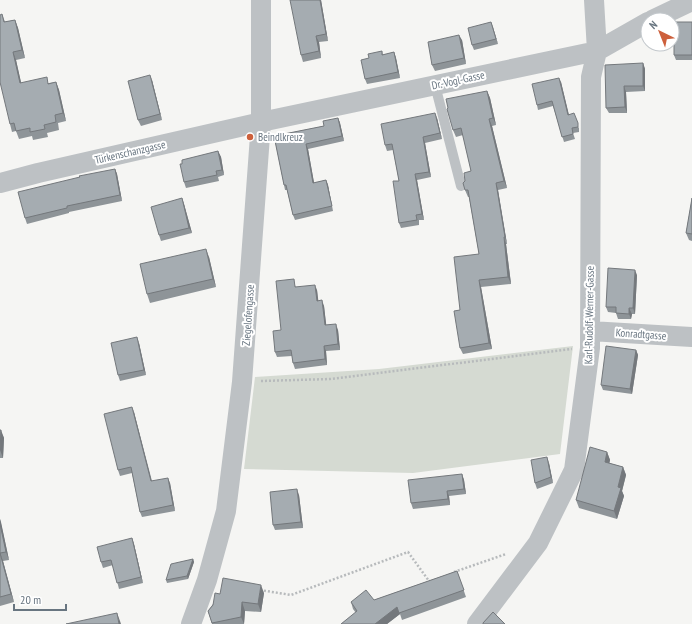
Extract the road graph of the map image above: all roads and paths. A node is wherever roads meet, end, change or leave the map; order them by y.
1 (261, 0) edge
2 (594, 0) edge
3 (692, 1) edge
4 (669, 12) edge
5 (640, 27) edge
6 (597, 51) junction
7 (435, 85) junction
8 (261, 122) junction
9 (0, 183) edge
10 (460, 186) dead end
11 (692, 337) edge
12 (590, 339) junction
13 (242, 382) junction
14 (509, 553) dead end
15 (451, 574) edge
16 (436, 578) edge
17 (253, 588) edge
18 (191, 624) edge
19 (477, 624) edge

1 - 8 street, Ziegelofengasse
2 - 6 street, Karl-Rudolf-Werner-Gasse
3 - 4 street
5 - 6 street, Dr.-Vogl-Gasse
6 - 7 street, Dr.-Vogl-Gasse
6 - 12 street, Karl-Rudolf-Werner-Gasse
7 - 8 street, Dr.-Vogl-Gasse
7 - 10 lane
8 - 9 street, Türkenschanzgasse
8 - 13 street, Ziegelofengasse
11 - 12 street, Konradtgasse
12 - 13 path
12 - 19 street, Karl-Rudolf-Werner-Gasse
13 - 18 street, Ziegelofengasse
14 - 15 path
16 - 17 path

